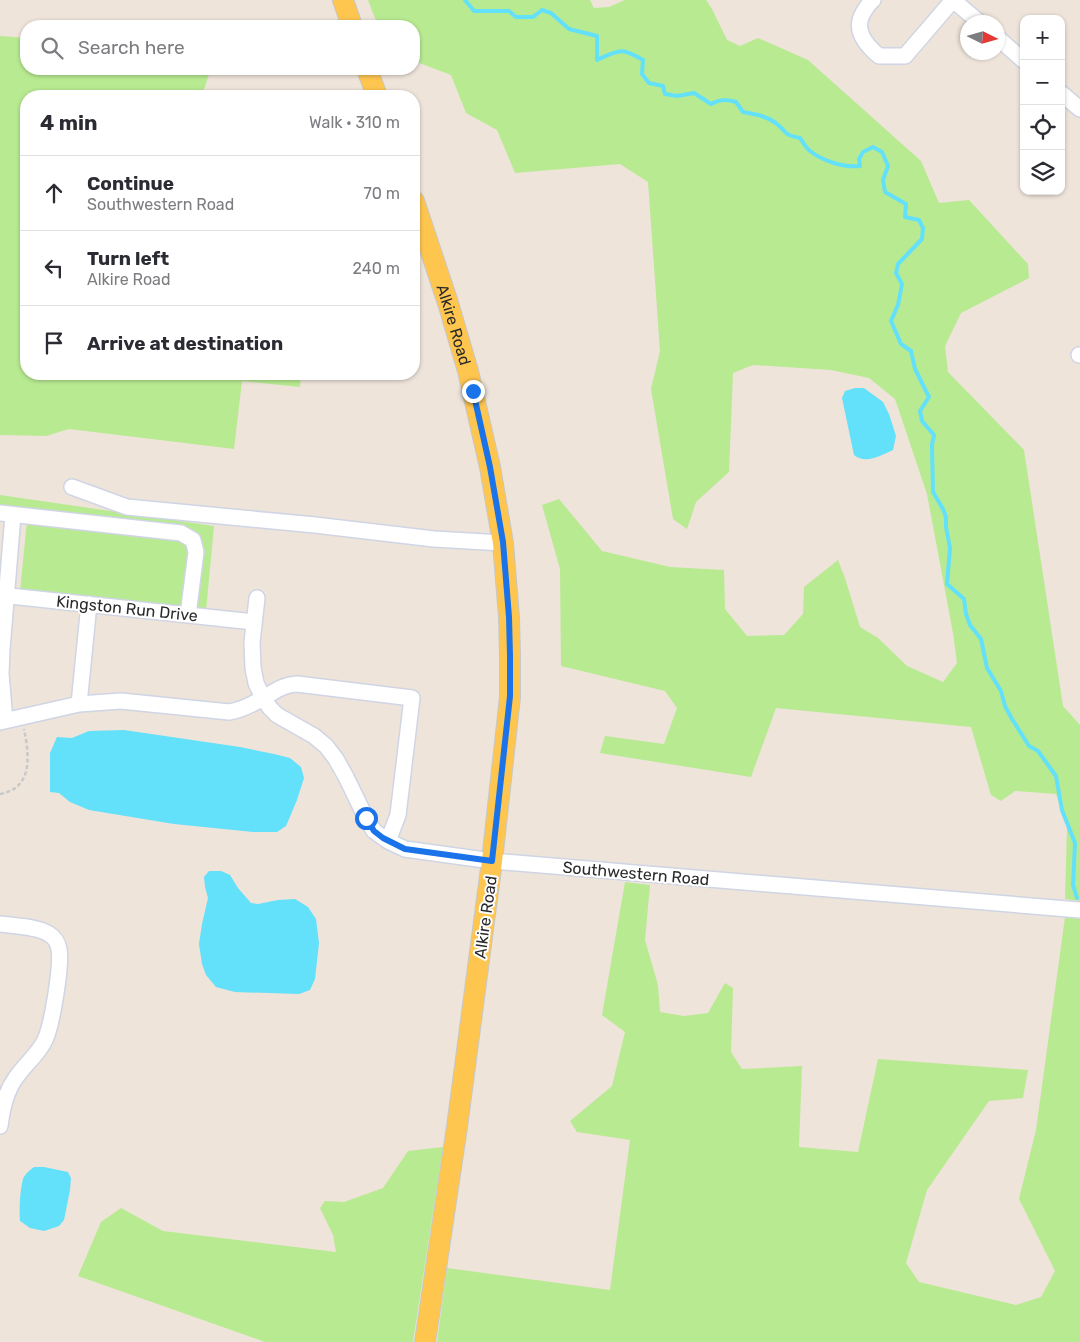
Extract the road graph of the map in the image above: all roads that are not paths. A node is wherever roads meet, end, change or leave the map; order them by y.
1 (343, 0) edge
2 (873, 0) edge
3 (953, 0) edge
4 (971, 15) edge
5 (350, 20) edge
6 (1005, 44) edge
7 (1023, 60) edge
8 (369, 75) edge
9 (375, 90) edge
10 (1065, 96) edge
11 (1080, 109) edge
12 (420, 219) edge
13 (72, 487) dead end
14 (7, 514) edge
15 (503, 542) junction
16 (3, 596) edge
17 (257, 598) dead end
18 (89, 604) junction
19 (188, 614) junction
20 (254, 622) junction
21 (264, 698) junction
22 (80, 704) junction
23 (3, 722) edge
24 (388, 841) junction
25 (492, 861) junction
26 (1080, 910) edge
27 (0, 924) edge
28 (1, 1111) edge
29 (0, 1126) edge
30 (425, 1342) edge

1 - 5 main road
2 - 3 street
3 - 4 street
6 - 7 street
8 - 9 main road
10 - 11 street
12 - 15 main road, Alkire Road
13 - 15 street
14 - 16 street
14 - 19 street
15 - 25 main road, Alkire Road
16 - 18 street, Kingston Run Drive
16 - 23 street
17 - 20 street, Southwestern Road
18 - 19 street, Kingston Run Drive
18 - 22 street
19 - 20 street, Kingston Run Drive
20 - 21 street, Southwestern Road
21 - 22 street
21 - 24 street, Southwestern Road
21 - 24 street
22 - 23 street
24 - 25 street, Southwestern Road
25 - 26 street, Southwestern Road
25 - 30 main road, Alkire Road
27 - 28 street
28 - 29 street

